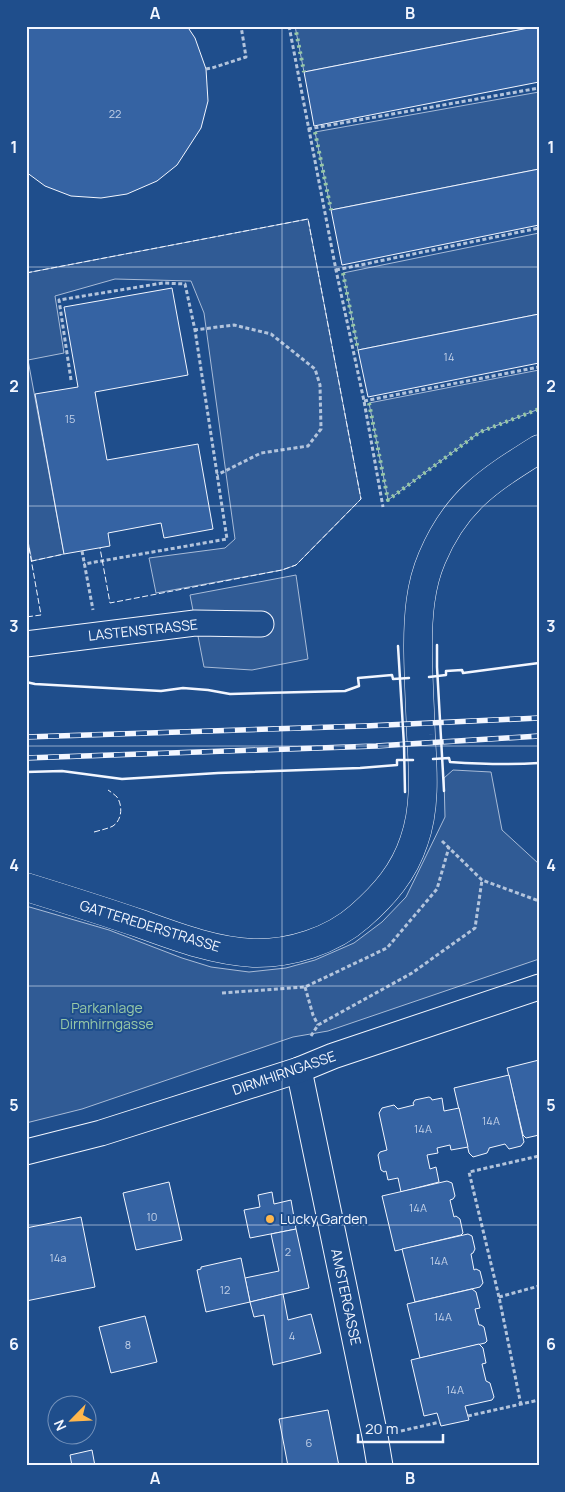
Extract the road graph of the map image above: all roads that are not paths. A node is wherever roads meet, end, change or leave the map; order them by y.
1 (539, 449) edge
2 (261, 624) dead end
3 (26, 644) edge
4 (26, 887) edge
5 (539, 987) edge
6 (299, 1070) junction
7 (26, 1152) edge
8 (380, 1466) edge

1 - 4 street, GATTEREDERSTRASSE
2 - 3 street, LASTENSTRASSE
5 - 6 street, DIRMHIRNGASSE
6 - 7 street, DIRMHIRNGASSE
6 - 8 street, AMSTERGASSE

